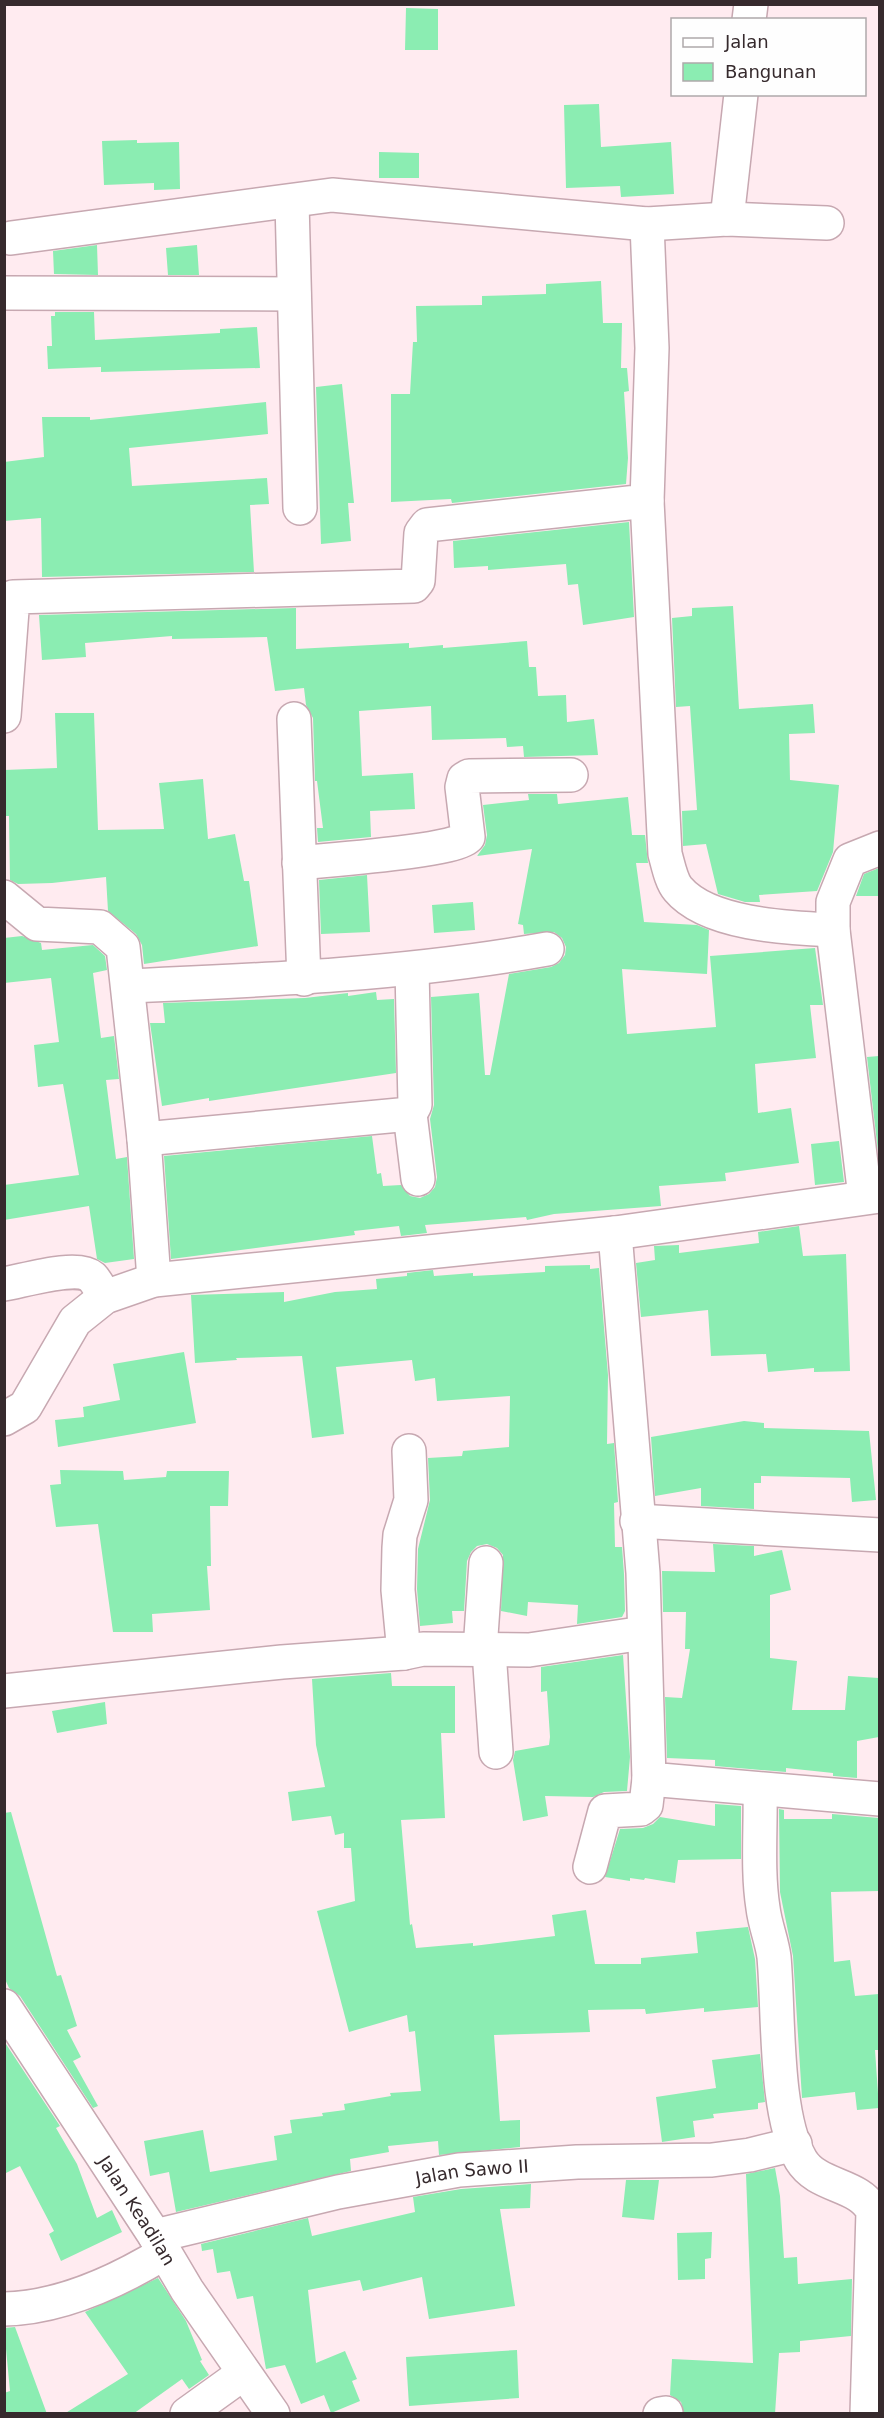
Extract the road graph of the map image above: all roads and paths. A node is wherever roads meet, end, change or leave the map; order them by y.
1 (741, 96) edge
2 (292, 202) junction
3 (726, 219) junction
4 (827, 223) dead end
5 (647, 224) junction
6 (11, 238) dead end
7 (4, 293) edge
8 (294, 294) junction
9 (647, 501) junction
10 (300, 508) dead end
11 (9, 597) edge
12 (4, 716) edge
13 (294, 719) dead end
14 (571, 775) dead end
15 (879, 848) edge
16 (299, 863) junction
17 (4, 897) edge
18 (833, 930) junction
19 (547, 949) dead end
20 (412, 969) junction
21 (304, 979) junction
22 (128, 986) junction
23 (411, 1114) junction
24 (144, 1139) junction
25 (418, 1179) dead end
26 (872, 1197) edge
27 (615, 1233) junction
28 (154, 1280) junction
29 (4, 1284) edge
30 (105, 1297) junction
31 (4, 1419) edge
32 (410, 1451) dead end
33 (637, 1521) junction
34 (879, 1535) edge
35 (486, 1563) dead end
36 (644, 1633) junction
37 (485, 1650) junction
38 (404, 1653) junction
39 (4, 1691) edge
40 (496, 1752) dead end
41 (649, 1779) junction
42 (760, 1790) junction
43 (879, 1799) edge
44 (590, 1867) dead end
45 (6, 2013) edge
46 (795, 2144) junction
47 (159, 2244) junction
48 (4, 2309) edge
49 (244, 2373) junction
50 (666, 2413) edge
51 (187, 2414) edge
52 (273, 2414) edge
53 (660, 2414) edge
54 (867, 2414) edge

1 - 3 street
2 - 5 street
2 - 6 street
2 - 8 street
3 - 4 street
3 - 5 street
5 - 9 street
7 - 8 street
8 - 10 street
9 - 11 street
9 - 18 street
11 - 12 street
13 - 16 street
14 - 16 street
15 - 18 street
16 - 21 street
17 - 22 street
18 - 26 street
19 - 20 street
20 - 21 street
20 - 23 street
21 - 22 street
22 - 24 street
23 - 24 street
23 - 25 street
24 - 28 street
26 - 27 street
27 - 28 street
27 - 33 street
28 - 30 street
29 - 30 street
30 - 31 street
32 - 38 street
33 - 34 street
33 - 36 street
35 - 37 street
36 - 37 street
36 - 41 street
37 - 38 street
37 - 40 street
38 - 39 street
41 - 42 street
41 - 44 street
42 - 43 street
42 - 46 street
45 - 47 street, Jalan Keadilan
46 - 47 street, Jalan Sawo II
46 - 54 street
47 - 48 street, Jalan Sawo II
47 - 49 street, Jalan Keadilan
49 - 51 street
49 - 52 street, Jalan Keadilan
50 - 53 street

